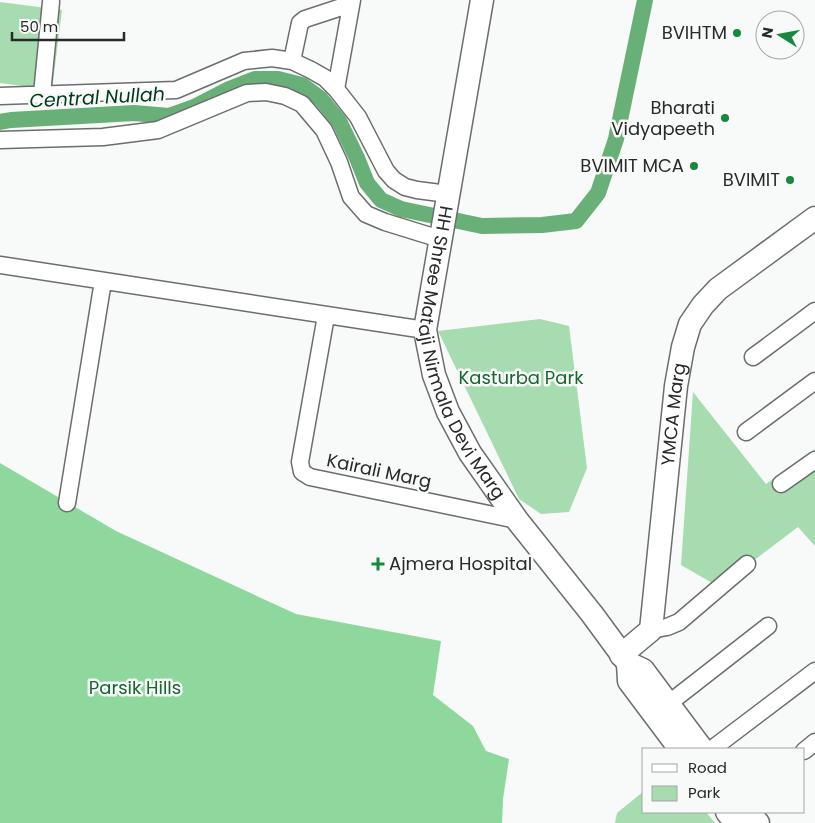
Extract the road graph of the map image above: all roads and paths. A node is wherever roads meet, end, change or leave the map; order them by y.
1 (482, 0) edge
2 (51, 2) dead end
3 (352, 2) edge
4 (292, 61) junction
5 (336, 89) junction
6 (42, 94) junction
7 (0, 96) edge
8 (0, 140) edge
9 (448, 198) junction
10 (815, 218) edge
11 (441, 236) junction
12 (0, 265) edge
13 (103, 282) junction
14 (815, 310) edge
15 (326, 316) junction
16 (425, 330) junction
17 (753, 357) dead end
18 (815, 381) edge
19 (746, 432) dead end
20 (815, 460) edge
21 (781, 484) dead end
22 (67, 503) dead end
23 (516, 520) junction
24 (747, 564) dead end
25 (768, 626) dead end
26 (651, 630) junction
27 (624, 659) junction
28 (815, 671) edge
29 (668, 704) junction
30 (815, 742) edge
31 (679, 748) edge
32 (701, 748) edge
33 (713, 748) edge
34 (805, 750) edge
35 (750, 813) edge
36 (758, 823) edge

1 - 9 main road, HH Shree Mataji Nirmala Devi Marg
2 - 6 street
3 - 4 street
3 - 5 street
4 - 5 street
4 - 6 street
5 - 9 street
6 - 7 street
8 - 11 street
9 - 11 main road, HH Shree Mataji Nirmala Devi Marg
10 - 26 main road, YMCA Marg
11 - 16 main road, HH Shree Mataji Nirmala Devi Marg
12 - 13 street
13 - 15 street
13 - 22 street
14 - 17 street
15 - 16 street
15 - 23 street, Kairali Marg
16 - 23 main road, HH Shree Mataji Nirmala Devi Marg
18 - 19 street
20 - 21 street
23 - 27 main road, HH Shree Mataji Nirmala Devi Marg
24 - 26 street
25 - 29 street
26 - 27 main road
27 - 29 main road, HH Shree Mataji Nirmala Devi Marg
27 - 31 main road, HH Shree Mataji Nirmala Devi Marg
28 - 33 street
29 - 32 main road, HH Shree Mataji Nirmala Devi Marg
30 - 34 street
35 - 36 main road

